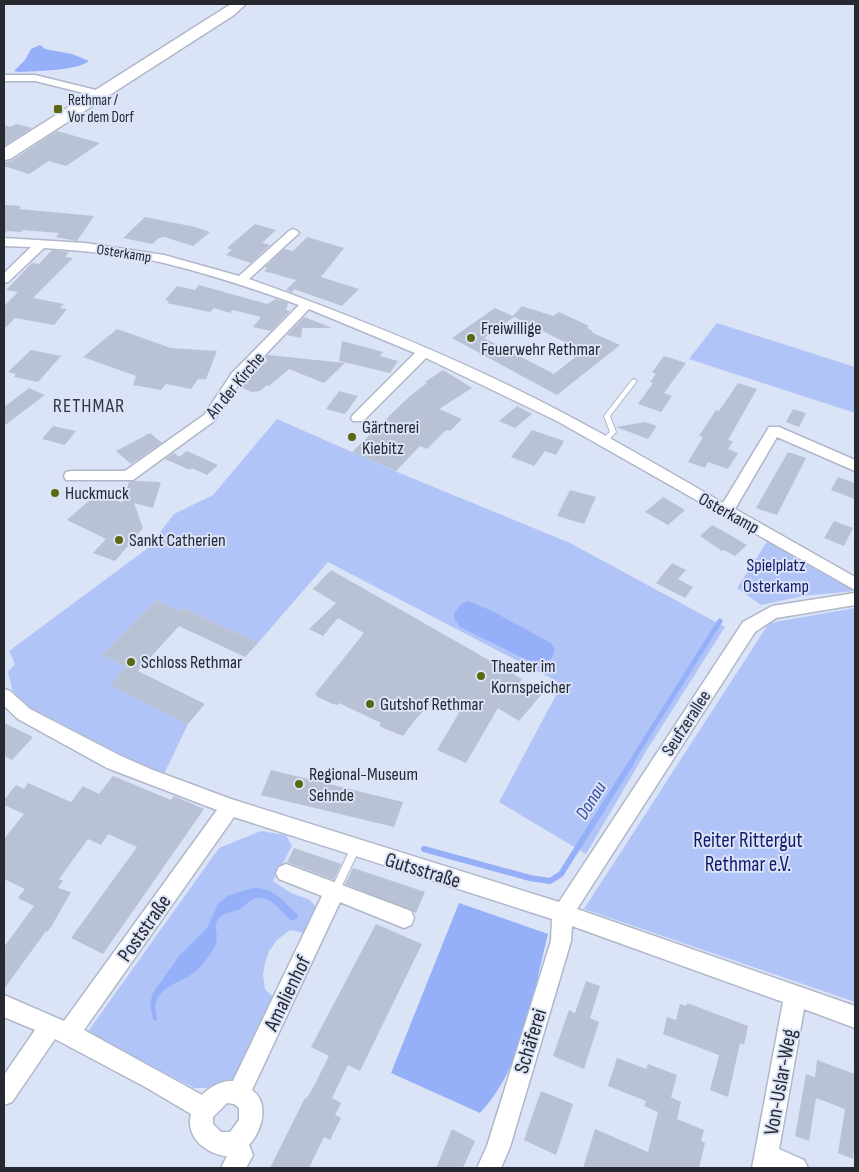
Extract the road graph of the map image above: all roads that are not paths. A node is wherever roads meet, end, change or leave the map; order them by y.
1 (239, 4) edge
2 (4, 78) edge
3 (100, 94) junction
4 (4, 155) edge
5 (293, 233) dead end
6 (4, 242) edge
7 (41, 244) junction
8 (4, 279) edge
9 (241, 280) junction
10 (307, 304) junction
11 (424, 352) junction
12 (634, 381) dead end
13 (358, 418) dead end
14 (604, 442) junction
15 (855, 466) edge
16 (71, 476) dead end
17 (726, 511) junction
18 (855, 584) edge
19 (855, 599) edge
20 (4, 696) edge
21 (230, 807) junction
22 (355, 848) junction
23 (286, 873) dead end
24 (335, 891) junction
25 (563, 912) junction
26 (404, 918) dead end
27 (795, 997) junction
28 (4, 1006) edge
29 (855, 1017) edge
30 (59, 1030) junction
31 (4, 1094) edge
32 (239, 1094) junction
33 (204, 1109) junction
34 (236, 1142) junction
35 (766, 1162) edge
36 (233, 1168) edge
37 (489, 1168) edge
38 (796, 1168) edge

1 - 3 main road
2 - 3 street
3 - 4 main road
5 - 9 street
6 - 7 street, Osterkamp
7 - 8 street
7 - 9 street, Osterkamp
9 - 10 street, Osterkamp
10 - 11 street, Osterkamp
10 - 16 street, An der Kirche
11 - 13 street
11 - 14 street, Osterkamp
12 - 14 lane
14 - 17 street, Osterkamp
15 - 17 street
17 - 18 street, Osterkamp
19 - 25 street, Seufzerallee
20 - 21 street, Gutsstraße
21 - 22 street, Gutsstraße
21 - 30 street, Poststraße
22 - 24 lane
22 - 25 street, Gutsstraße
23 - 24 street
24 - 26 street
24 - 32 street, Amalienhof
25 - 27 street, Gutsstraße
25 - 37 street, Schäferei
27 - 29 street, Gutsstraße
27 - 35 street, Von-Uslar-Weg
28 - 30 street
30 - 31 street, Poststraße
30 - 33 street
32 - 33 street
32 - 34 street
33 - 34 street
34 - 36 street
35 - 38 street

